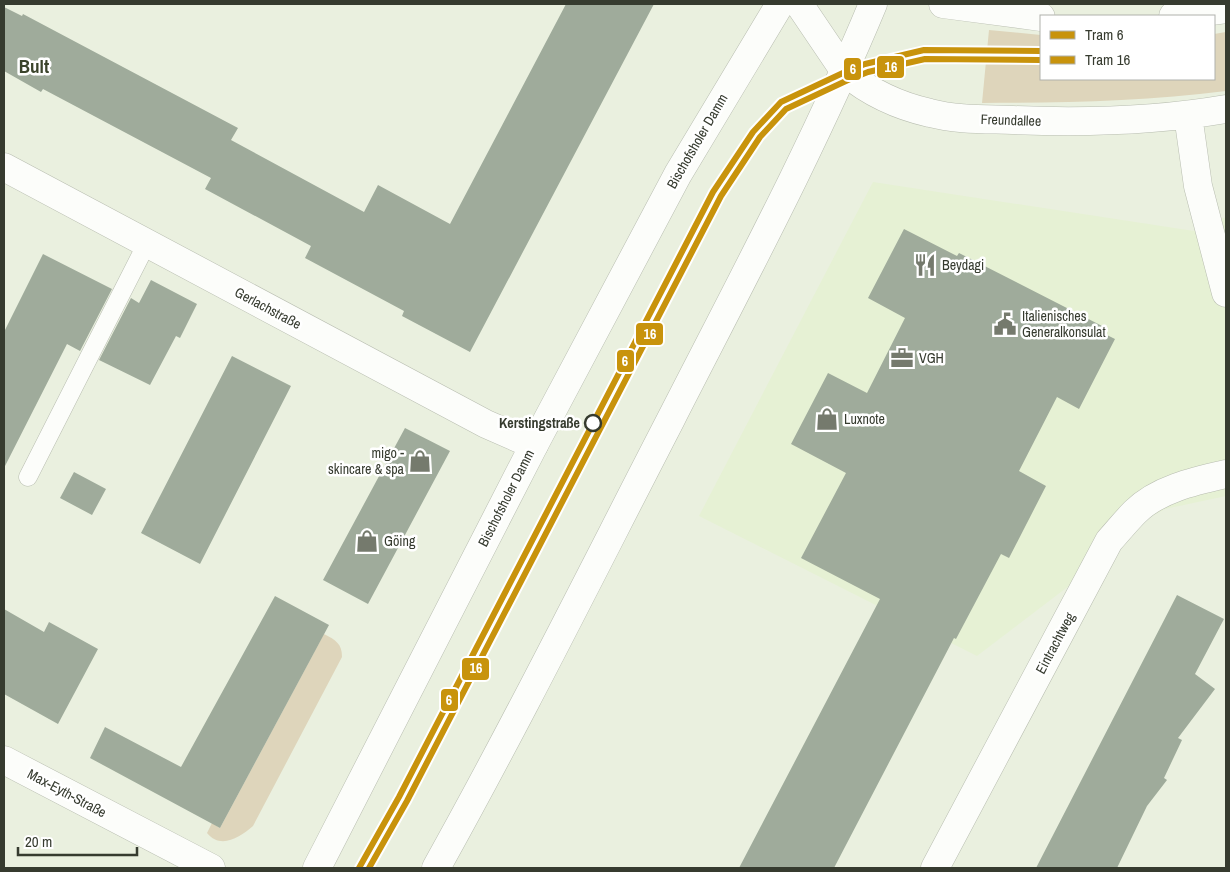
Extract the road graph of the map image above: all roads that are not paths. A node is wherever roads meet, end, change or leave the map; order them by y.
1 (780, 4) edge
2 (799, 4) edge
3 (873, 4) edge
4 (943, 4) edge
5 (1226, 9) edge
6 (1181, 15) edge
7 (1040, 18) edge
8 (844, 72) junction
9 (1226, 109) edge
10 (1188, 115) junction
11 (4, 167) edge
12 (147, 243) junction
13 (1226, 293) edge
14 (534, 445) junction
15 (1226, 474) edge
16 (28, 477) dead end
17 (4, 760) edge
18 (210, 868) edge
19 (317, 868) edge
20 (436, 868) edge
21 (935, 868) edge

1 - 14 street, Bischofsholer Damm
2 - 8 street
3 - 8 street
4 - 7 street
5 - 6 street
8 - 10 street, Freundallee
8 - 20 street
9 - 10 street, Freundallee
10 - 13 street
11 - 12 street, Gerlachstraße
12 - 14 street, Gerlachstraße
12 - 16 lane
14 - 19 street, Bischofsholer Damm
15 - 21 street, Eintrachtweg
17 - 18 street, Max-Eyth-Straße

